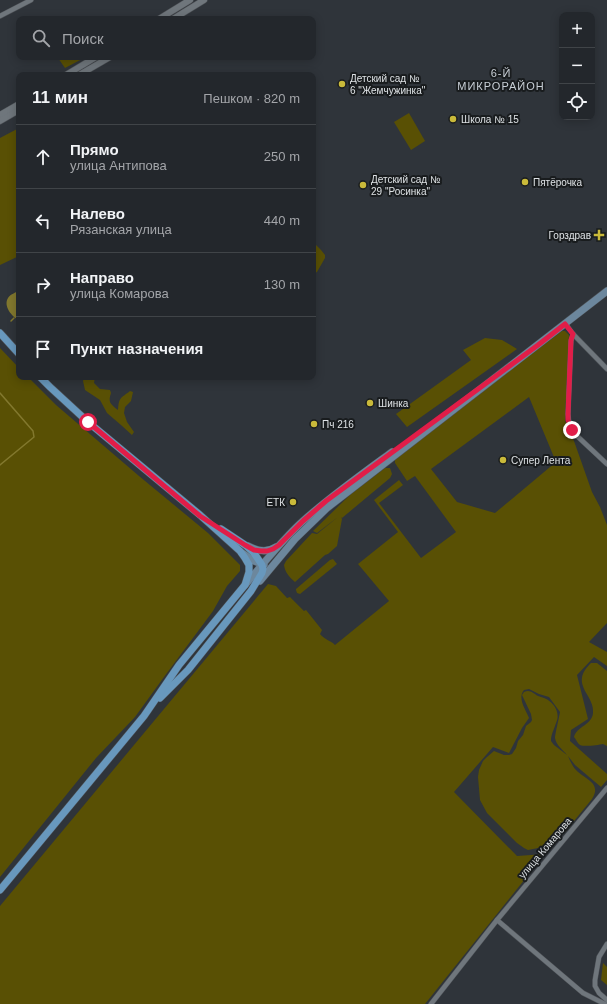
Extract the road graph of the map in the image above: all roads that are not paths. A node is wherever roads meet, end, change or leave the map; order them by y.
1 (31, 0) edge
2 (190, 0) edge
3 (204, 0) edge
4 (0, 16) edge
5 (164, 16) edge
6 (178, 16) edge
7 (91, 60) edge
8 (105, 60) edge
9 (71, 72) edge
10 (84, 72) edge
11 (16, 106) edge
12 (16, 112) edge
13 (0, 115) edge
14 (0, 121) edge
15 (605, 294) edge
16 (565, 324) junction
17 (0, 333) edge
18 (573, 334) junction
19 (538, 345) junction
20 (16, 351) edge
21 (607, 369) edge
22 (43, 380) edge
23 (607, 464) edge
24 (200, 516) junction
25 (245, 545) junction
26 (279, 545) junction
27 (240, 551) junction
28 (275, 562) junction
29 (262, 565) junction
30 (246, 585) junction
31 (252, 591) junction
32 (147, 712) junction
33 (607, 788) edge
34 (0, 890) edge
35 (497, 920) junction
36 (607, 944) edge
37 (607, 1000) edge
38 (431, 1004) edge
39 (605, 1004) edge

1 - 4 street
2 - 5 street
3 - 6 street
7 - 9 street
8 - 10 street
11 - 13 street
12 - 14 street
15 - 16 main road
16 - 18 street
16 - 19 main road
17 - 20 main road
18 - 21 street
18 - 23 street
19 - 26 main road
19 - 28 main road
22 - 24 main road
24 - 25 main road
24 - 27 main road
25 - 26 main road
25 - 29 main road
26 - 29 main road
27 - 29 main road
27 - 30 main road
28 - 29 main road
28 - 31 main road
29 - 30 main road
29 - 31 main road
30 - 32 main road
31 - 32 main road
32 - 34 main road
33 - 35 street, улица Комарова
35 - 38 street, улица Комарова
35 - 39 street
36 - 37 street

